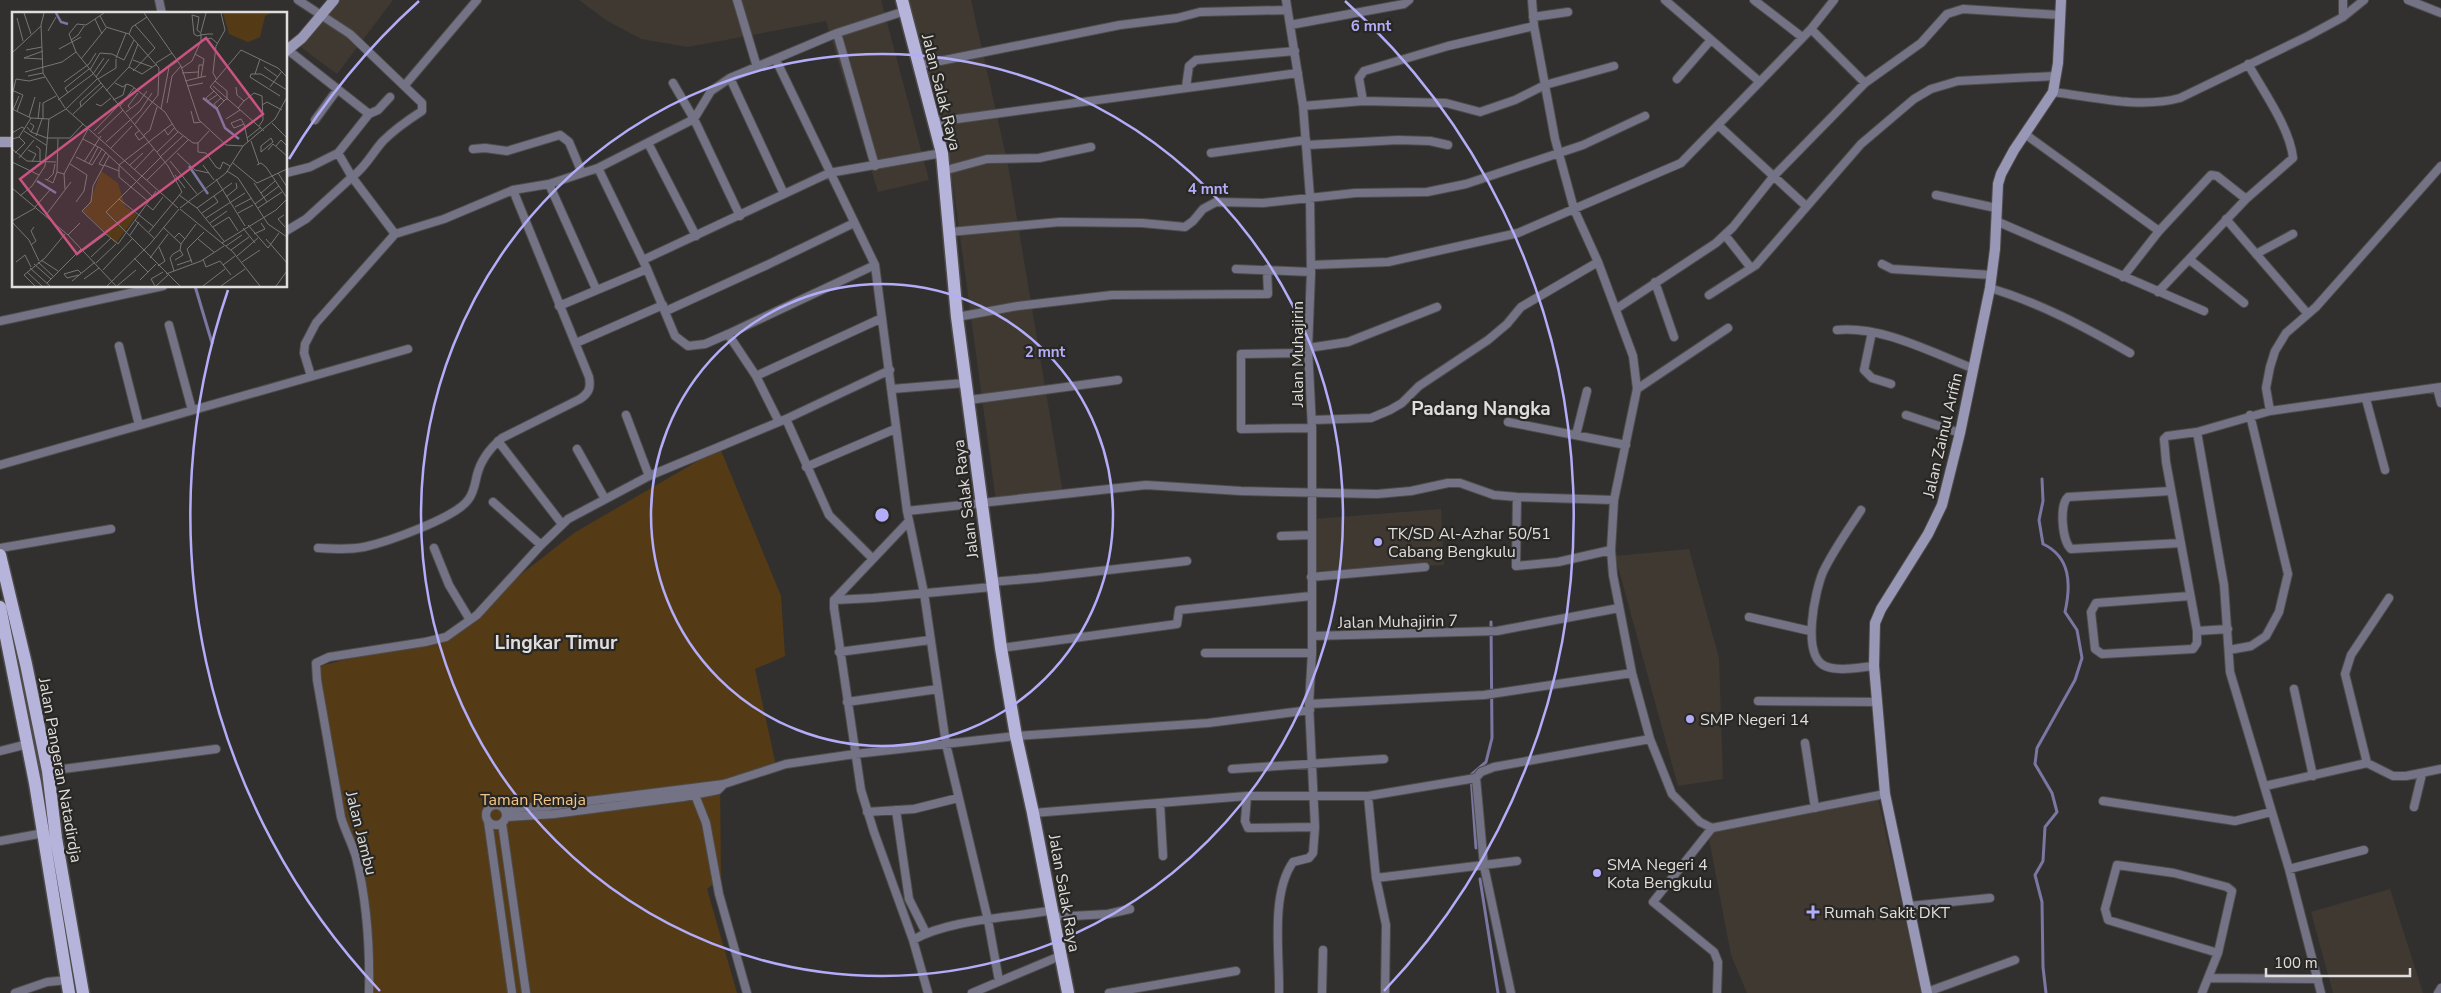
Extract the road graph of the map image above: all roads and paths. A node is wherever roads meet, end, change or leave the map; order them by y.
1 (298, 0) edge
2 (334, 0) edge
3 (477, 0) edge
4 (737, 0) edge
5 (1286, 0) edge
6 (1409, 0) edge
7 (1532, 0) edge
8 (1665, 0) edge
9 (1754, 0) edge
10 (1834, 0) edge
11 (2061, 0) edge
12 (2343, 0) edge
13 (2364, 0) edge
14 (2408, 0) edge
15 (904, 6) edge
16 (1287, 10) junction
17 (1568, 12) dead end
18 (2441, 13) edge
19 (323, 15) junction
20 (2060, 15) junction
21 (1533, 17) junction
22 (2343, 17) junction
23 (1290, 26) junction
24 (1534, 26) junction
25 (1811, 29) junction
26 (837, 33) junction
27 (1802, 38) junction
28 (1710, 41) junction
29 (288, 50) edge
30 (1295, 51) junction
31 (288, 52) edge
32 (776, 60) junction
33 (2248, 64) junction
34 (920, 65) junction
35 (1614, 66) dead end
36 (757, 67) junction
37 (1298, 73) junction
38 (2055, 76) junction
39 (730, 78) junction
40 (1677, 79) dead end
41 (1760, 82) junction
42 (672, 83) dead end
43 (1864, 83) junction
44 (405, 85) junction
45 (1545, 85) junction
46 (1186, 87) junction
47 (337, 90) junction
48 (2053, 92) junction
49 (390, 98) dead end
50 (1363, 101) junction
51 (1303, 106) junction
52 (369, 114) junction
53 (1645, 116) dead end
54 (694, 119) junction
55 (315, 120) dead end
56 (935, 122) junction
57 (1718, 125) junction
58 (2024, 134) junction
59 (648, 143) junction
60 (1307, 143) junction
61 (1448, 145) dead end
62 (1091, 147) dead end
63 (473, 149) dead end
64 (338, 153) junction
65 (942, 153) junction
66 (1211, 153) dead end
67 (1559, 153) junction
68 (875, 166) junction
69 (2441, 166) edge
70 (598, 168) junction
71 (943, 171) junction
72 (288, 172) edge
73 (582, 173) junction
74 (829, 173) junction
75 (352, 177) junction
76 (1773, 177) junction
77 (549, 184) junction
78 (513, 190) junction
79 (784, 194) junction
80 (1936, 195) dead end
81 (1310, 197) junction
82 (2246, 199) junction
83 (1806, 206) junction
84 (1996, 208) junction
85 (1574, 209) junction
86 (740, 216) junction
87 (2226, 219) junction
88 (1996, 221) junction
89 (854, 223) junction
90 (288, 230) edge
91 (2160, 231) junction
92 (950, 232) junction
93 (395, 234) junction
94 (2293, 234) dead end
95 (1725, 235) junction
96 (696, 236) junction
97 (2256, 254) junction
98 (643, 260) junction
99 (2190, 260) junction
100 (1598, 262) junction
101 (1882, 264) dead end
102 (875, 265) junction
103 (647, 268) junction
104 (1751, 268) junction
105 (1236, 269) dead end
106 (1267, 269) junction
107 (1311, 269) junction
108 (1992, 275) junction
109 (2123, 277) junction
110 (1655, 282) junction
111 (154, 288) edge
112 (1990, 288) junction
113 (596, 290) junction
114 (2158, 292) junction
115 (1709, 295) dead end
116 (2244, 303) dead end
117 (560, 306) junction
118 (1437, 307) dead end
119 (665, 308) junction
120 (1616, 309) junction
121 (2204, 311) dead end
122 (2307, 314) junction
123 (957, 317) junction
124 (882, 318) junction
125 (0, 321) edge
126 (169, 325) dead end
127 (1728, 328) dead end
128 (1837, 330) dead end
129 (1872, 332) junction
130 (728, 334) junction
131 (1674, 337) dead end
132 (576, 343) junction
133 (119, 346) dead end
134 (408, 349) dead end
135 (1308, 351) junction
136 (2130, 353) dead end
137 (1972, 368) junction
138 (890, 370) junction
139 (311, 376) junction
140 (756, 376) junction
141 (1118, 380) dead end
142 (965, 383) junction
143 (1891, 384) dead end
144 (2439, 388) edge
145 (892, 389) junction
146 (1637, 389) junction
147 (1587, 391) dead end
148 (2366, 399) junction
149 (969, 400) junction
150 (2441, 403) edge
151 (192, 410) junction
152 (2270, 411) junction
153 (1906, 415) dead end
154 (2250, 415) junction
155 (626, 416) dead end
156 (1312, 420) junction
157 (782, 421) junction
158 (1508, 422) dead end
159 (139, 425) junction
160 (1312, 428) junction
161 (895, 429) junction
162 (2197, 432) junction
163 (1960, 433) junction
164 (1576, 435) junction
165 (498, 441) junction
166 (1626, 445) junction
167 (577, 449) dead end
168 (0, 465) edge
169 (806, 467) junction
170 (2385, 470) dead end
171 (649, 476) junction
172 (2171, 491) junction
173 (1312, 493) junction
174 (1517, 498) junction
175 (605, 499) junction
176 (1614, 500) junction
177 (493, 502) dead end
178 (983, 504) junction
179 (1861, 510) dead end
180 (907, 511) junction
181 (909, 521) junction
182 (562, 524) junction
183 (112, 529) dead end
184 (1311, 535) junction
185 (1281, 536) dead end
186 (2180, 543) junction
187 (541, 545) junction
188 (0, 548) edge
189 (318, 548) dead end
190 (434, 548) dead end
191 (1611, 550) junction
192 (0, 555) edge
193 (873, 560) junction
194 (1187, 560) dead end
195 (1425, 567) dead end
196 (1310, 577) junction
197 (991, 584) junction
198 (924, 593) junction
199 (1311, 596) junction
200 (2190, 596) junction
201 (2389, 598) dead end
202 (834, 600) junction
203 (0, 607) edge
204 (1619, 608) junction
205 (1749, 617) dead end
206 (470, 620) junction
207 (2228, 629) junction
208 (1810, 631) junction
209 (2197, 631) junction
210 (1312, 636) junction
211 (930, 640) junction
212 (1001, 648) junction
213 (2228, 650) junction
214 (839, 652) junction
215 (1205, 653) dead end
216 (1312, 653) junction
217 (1874, 666) junction
218 (1632, 673) junction
219 (938, 689) junction
220 (2294, 689) dead end
221 (1758, 701) dead end
222 (847, 702) junction
223 (1878, 702) junction
224 (1310, 707) junction
225 (1016, 736) junction
226 (1650, 739) junction
227 (42, 742) junction
228 (1805, 743) dead end
229 (28, 744) junction
230 (946, 744) junction
231 (216, 749) dead end
232 (0, 751) edge
233 (855, 754) junction
234 (1384, 759) dead end
235 (1312, 763) junction
236 (2367, 763) junction
237 (1232, 769) dead end
238 (2441, 769) edge
239 (48, 771) junction
240 (2422, 774) junction
241 (2312, 776) junction
242 (1475, 778) junction
243 (724, 784) junction
244 (2265, 786) junction
245 (1885, 794) junction
246 (695, 795) junction
247 (1312, 795) junction
248 (1247, 796) junction
249 (1368, 796) junction
250 (958, 798) junction
251 (2103, 801) dead end
252 (1160, 803) junction
253 (2414, 807) dead end
254 (1815, 808) junction
255 (896, 810) junction
256 (867, 812) junction
257 (2271, 812) junction
258 (1033, 813) junction
259 (504, 816) junction
260 (488, 821) junction
261 (1315, 827) junction
262 (1712, 828) junction
263 (44, 833) junction
264 (0, 840) edge
265 (2364, 850) dead end
266 (1163, 856) dead end
267 (1517, 861) dead end
268 (1484, 866) junction
269 (2289, 869) junction
270 (1376, 878) junction
271 (1990, 898) dead end
272 (1910, 906) junction
273 (1130, 909) dead end
274 (1053, 914) junction
275 (988, 920) junction
276 (926, 932) junction
277 (913, 940) junction
278 (1323, 950) dead end
279 (2218, 953) junction
280 (1060, 956) junction
281 (2016, 960) dead end
282 (1236, 970) dead end
283 (2208, 978) junction
284 (2318, 980) junction
285 (999, 981) junction
286 (68, 987) edge
287 (2441, 988) edge
288 (976, 992) edge
289 (15, 993) edge
290 (83, 993) edge
291 (369, 993) edge
292 (512, 993) edge
293 (526, 993) edge
294 (747, 993) edge
295 (928, 993) edge
296 (1068, 993) edge
297 (1109, 993) edge
298 (1279, 993) edge
299 (1322, 993) edge
300 (1385, 993) edge
301 (1511, 993) edge
302 (1717, 993) edge
303 (1927, 993) edge
304 (2202, 993) edge
305 (2321, 993) edge
306 (2438, 993) edge

1 - 19 street
2 - 19 street
3 - 44 street
4 - 36 street
5 - 16 street, Jalan Muhajirin
6 - 23 street
7 - 21 street
8 - 28 street
9 - 27 street
10 - 25 street
11 - 20 street, Jalan Zainul Arifin
12 - 22 street
13 - 22 street
14 - 18 street
15 - 26 street
15 - 34 main road, Jalan Salak Raya
16 - 23 street, Jalan Muhajirin
16 - 34 street
17 - 21 street
19 - 29 street
19 - 44 street
20 - 38 street, Jalan Zainul Arifin
20 - 43 street
21 - 24 street
22 - 33 street
23 - 30 street, Jalan Muhajirin
24 - 45 street
24 - 50 street
25 - 27 street
25 - 43 street
26 - 32 street
26 - 68 street
27 - 41 street
28 - 40 street
28 - 41 street
30 - 37 street, Jalan Muhajirin
30 - 46 street
31 - 47 street
32 - 36 street
32 - 74 street
33 - 48 street
33 - 82 street
34 - 56 main road, Jalan Salak Raya
35 - 45 street
36 - 39 street
37 - 46 street
37 - 51 street, Jalan Muhajirin
38 - 48 street, Jalan Zainul Arifin
38 - 83 street
39 - 54 street
39 - 79 street
41 - 57 street
42 - 54 street
43 - 76 street
44 - 75 street
45 - 50 street
45 - 67 street
46 - 56 street
47 - 52 street
47 - 55 street
48 - 58 street, Jalan Zainul Arifin
49 - 52 street
50 - 51 street
51 - 60 street, Jalan Muhajirin
52 - 64 street
53 - 67 street
54 - 59 street
54 - 86 street
56 - 65 main road, Jalan Salak Raya
57 - 76 street
57 - 85 street
58 - 84 street, Jalan Zainul Arifin
58 - 91 street
59 - 70 street
59 - 96 street
60 - 61 street
60 - 66 street
60 - 81 street, Jalan Muhajirin
62 - 71 street
63 - 73 street
64 - 72 street
64 - 75 street
65 - 68 street
65 - 71 main road, Jalan Salak Raya
67 - 81 street
67 - 85 street
68 - 74 street
69 - 122 street
70 - 73 street
70 - 98 street
71 - 92 main road, Jalan Salak Raya
73 - 77 street
74 - 79 street
74 - 89 street
75 - 90 street
75 - 93 street
76 - 83 street
76 - 95 street
77 - 78 street
77 - 113 street
78 - 93 street
78 - 117 street
79 - 86 street
80 - 84 street
81 - 92 street
81 - 107 street, Jalan Muhajirin
82 - 87 street
82 - 91 street
83 - 104 street
84 - 88 street, Jalan Zainul Arifin
85 - 100 street
85 - 107 street
86 - 96 street
87 - 97 street
87 - 99 street
88 - 108 street, Jalan Zainul Arifin
88 - 109 street
89 - 102 street
89 - 119 street
91 - 109 street
92 - 123 main road, Jalan Salak Raya
93 - 139 street
94 - 97 street
95 - 104 street
95 - 110 street
96 - 98 street
97 - 122 street
98 - 103 street
99 - 114 street
99 - 116 street
100 - 120 street
100 - 156 street
101 - 108 street
102 - 124 street
102 - 130 street
103 - 113 street
103 - 119 street
104 - 115 street
105 - 106 street
106 - 107 street
106 - 123 street
107 - 135 street, Jalan Muhajirin
108 - 112 street, Jalan Zainul Arifin
109 - 114 street
110 - 120 street
110 - 131 street
111 - 125 street
112 - 136 street
112 - 137 street, Jalan Zainul Arifin
113 - 117 street
114 - 121 street
117 - 132 street
118 - 135 street
119 - 130 street
119 - 132 street
120 - 146 street
122 - 152 street
123 - 142 main road, Jalan Salak Raya
124 - 138 street
124 - 140 street
126 - 151 street
127 - 146 street
128 - 129 street
129 - 137 street
129 - 143 street
130 - 140 street
132 - 165 street
133 - 159 street
134 - 139 street
135 - 156 street, Jalan Muhajirin
135 - 160 street
137 - 163 street, Jalan Zainul Arifin
138 - 145 street
138 - 157 street
139 - 151 street
140 - 157 street
141 - 149 street
142 - 145 street
142 - 149 main road, Jalan Salak Raya
144 - 148 street
144 - 150 street
145 - 161 street
146 - 166 street
147 - 164 street
148 - 152 street
148 - 170 street
149 - 178 main road, Jalan Salak Raya
151 - 159 street
152 - 154 street
153 - 163 street
154 - 162 street
154 - 213 street
155 - 171 street
156 - 160 street, Jalan Muhajirin
157 - 169 street
157 - 171 street
158 - 164 street
159 - 168 street
160 - 173 street, Jalan Muhajirin
161 - 169 street
161 - 180 street
162 - 172 street
162 - 207 street
163 - 217 street, Jalan Zainul Arifin
164 - 166 street
165 - 182 street
165 - 189 street
166 - 176 street
167 - 175 street
169 - 193 street
171 - 175 street
172 - 186 street
172 - 186 street
173 - 174 street
173 - 178 street
173 - 184 street, Jalan Muhajirin
174 - 176 street
174 - 191 street
175 - 182 street
176 - 191 street
177 - 187 street
178 - 180 street
178 - 197 main road, Jalan Salak Raya
179 - 208 street
180 - 181 street
181 - 193 street
181 - 198 street
182 - 187 street
183 - 188 street
184 - 185 street
184 - 196 street, Jalan Muhajirin
186 - 200 street
187 - 206 street
190 - 206 street
191 - 204 street
192 - 227 main road, Jalan Pangeran Natadirdja
193 - 202 street
194 - 197 street
195 - 196 street
196 - 199 street, Jalan Muhajirin
197 - 198 street
197 - 212 main road, Jalan Salak Raya
198 - 202 street
198 - 211 street
199 - 210 street, Jalan Muhajirin
199 - 212 street
200 - 209 street
200 - 209 street
201 - 236 street
202 - 214 street
203 - 229 main road, Jalan Pangeran Natadirdja
204 - 210 street, Jalan Muhajirin 7
204 - 218 street
205 - 208 street
206 - 291 street, Jalan Jambu
207 - 209 street
207 - 213 street
208 - 217 street
210 - 216 street, Jalan Muhajirin
211 - 214 street
211 - 219 street
212 - 225 main road, Jalan Salak Raya
213 - 244 street
214 - 222 street
215 - 216 street
216 - 224 street, Jalan Muhajirin
217 - 223 street, Jalan Zainul Arifin
218 - 224 street
218 - 226 street
219 - 222 street
219 - 230 street
220 - 241 street
221 - 223 street
222 - 233 street
223 - 245 street, Jalan Zainul Arifin
224 - 225 street
224 - 235 street, Jalan Muhajirin
225 - 230 street
225 - 258 main road, Jalan Salak Raya
226 - 242 street
226 - 262 street
227 - 229 main road
227 - 239 main road, Jalan Pangeran Natadirdja
228 - 254 street
229 - 232 street
229 - 263 main road, Jalan Pangeran Natadirdja
230 - 233 street
230 - 250 street
231 - 239 street
233 - 243 street
233 - 256 street
234 - 235 street
235 - 237 street
235 - 247 street, Jalan Muhajirin
236 - 240 street
236 - 241 street
238 - 240 street
239 - 290 main road, Jalan Pangeran Natadirdja
240 - 253 street
241 - 244 street
242 - 249 street
242 - 268 street
243 - 246 street
243 - 259 street
244 - 257 street
245 - 254 street
245 - 272 street, Jalan Zainul Arifin
246 - 259 street
246 - 294 street
247 - 248 street
247 - 249 street
247 - 261 street, Jalan Muhajirin
248 - 252 street
248 - 261 street
249 - 270 street
250 - 255 street
250 - 275 street
251 - 257 street
252 - 258 street
252 - 266 street
254 - 262 street
255 - 256 street
255 - 276 street
256 - 277 street
257 - 269 street
258 - 274 main road, Jalan Salak Raya
259 - 260 street
259 - 260 street
259 - 293 street
260 - 292 street
261 - 298 street, Jalan Muhajirin
262 - 302 street
263 - 264 street
263 - 286 main road, Jalan Pangeran Natadirdja
265 - 269 street
267 - 268 street
268 - 270 street
268 - 301 street
269 - 284 street
270 - 300 street
271 - 272 street
272 - 303 street, Jalan Zainul Arifin
273 - 274 street
274 - 275 street
274 - 280 main road, Jalan Salak Raya
275 - 276 street
275 - 285 street
276 - 277 street
277 - 295 street
278 - 299 street
279 - 279 street
279 - 283 street
280 - 285 street
280 - 296 main road, Jalan Salak Raya
281 - 303 street
282 - 297 street
283 - 284 street
283 - 304 street
284 - 305 street
285 - 288 street
286 - 289 street
287 - 306 street

